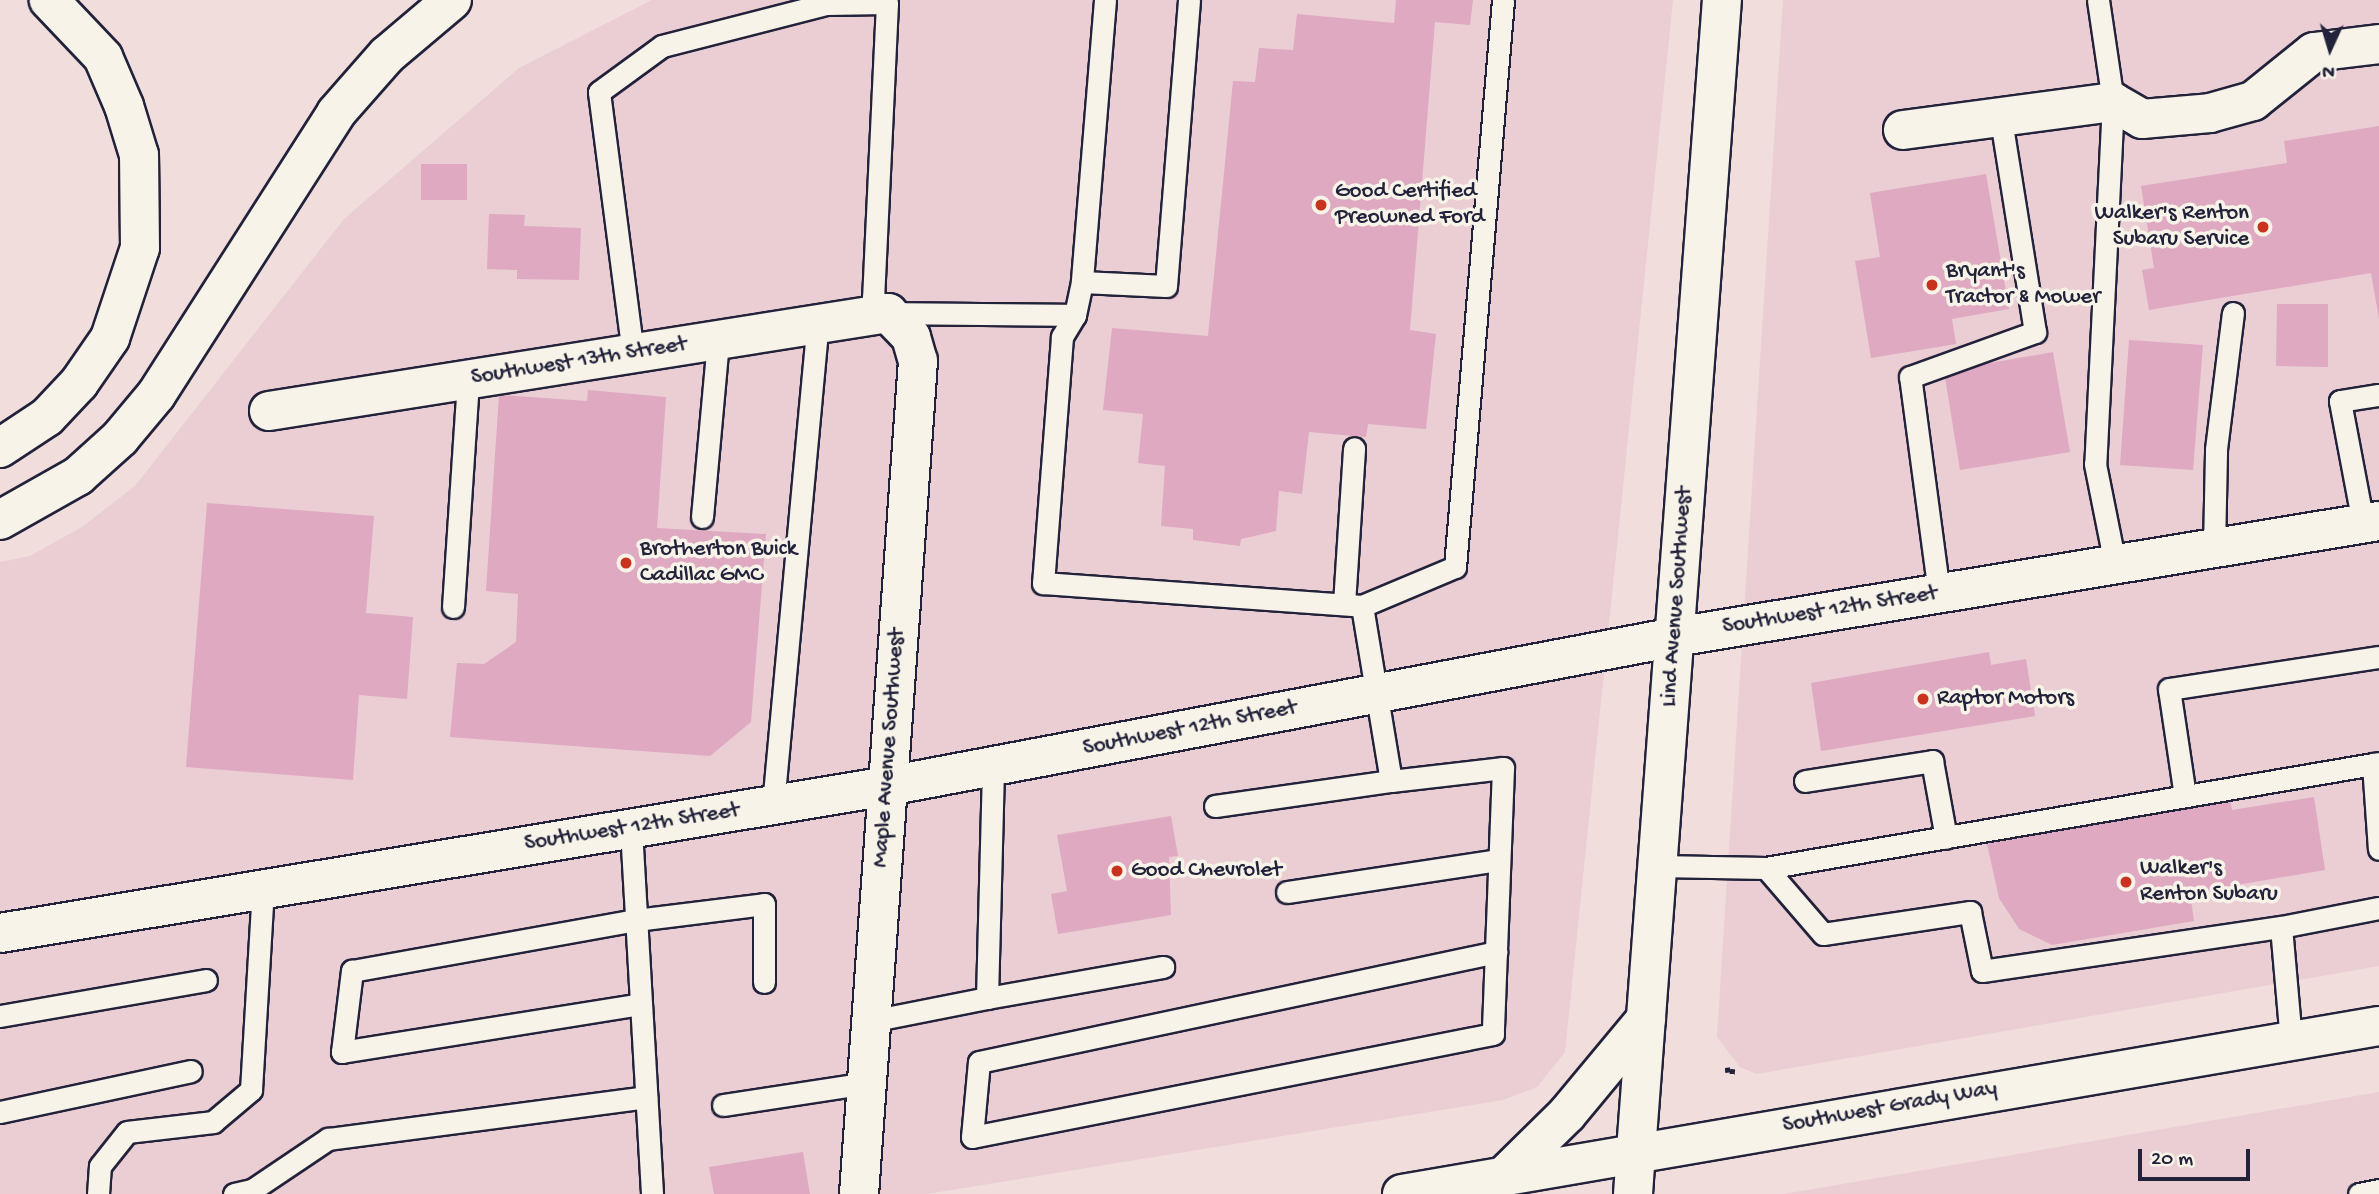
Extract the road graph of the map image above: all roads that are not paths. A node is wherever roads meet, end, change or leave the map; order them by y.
1 (49, 0) edge
2 (452, 0) edge
3 (1105, 0) edge
4 (1189, 0) edge
5 (1503, 0) edge
6 (1722, 0) edge
7 (2098, 0) edge
8 (2379, 44) edge
9 (2113, 102) junction
10 (2000, 114) junction
11 (1903, 130) dead end
12 (1082, 282) junction
13 (888, 313) junction
14 (2233, 313) dead end
15 (1075, 315) junction
16 (818, 324) junction
17 (718, 340) junction
18 (633, 354) junction
19 (468, 380) junction
20 (2379, 395) edge
21 (270, 411) dead end
22 (0, 448) edge
23 (1354, 448) dead end
24 (702, 517) dead end
25 (0, 520) edge
26 (2371, 522) edge
27 (2214, 548) junction
28 (2115, 564) junction
29 (1940, 593) junction
30 (1353, 605) junction
31 (453, 607) dead end
32 (1675, 637) junction
33 (2379, 657) edge
34 (1374, 694) junction
35 (2376, 764) edge
36 (993, 766) junction
37 (1391, 781) junction
38 (1805, 781) dead end
39 (888, 786) junction
40 (2185, 796) junction
41 (773, 805) junction
42 (1215, 806) dead end
43 (631, 828) junction
44 (1946, 838) junction
45 (2379, 849) edge
46 (1499, 860) junction
47 (1658, 866) junction
48 (1766, 868) junction
49 (263, 889) junction
50 (1287, 892) dead end
51 (2379, 908) edge
52 (636, 920) junction
53 (2281, 927) junction
54 (0, 933) edge
55 (1496, 952) junction
56 (1163, 967) dead end
57 (206, 980) dead end
58 (764, 982) dead end
59 (987, 998) junction
60 (641, 1004) junction
61 (0, 1016) edge
62 (1646, 1019) junction
63 (871, 1021) junction
64 (2379, 1026) edge
65 (2291, 1041) junction
66 (191, 1071) dead end
67 (867, 1083) junction
68 (646, 1097) junction
69 (723, 1105) dead end
70 (0, 1112) edge
71 (1636, 1151) junction
72 (1508, 1172) junction
73 (2379, 1190) edge
74 (98, 1194) edge
75 (234, 1194) edge
76 (652, 1194) edge
77 (859, 1194) edge
78 (1402, 1194) edge
79 (1633, 1194) edge
80 (2359, 1194) edge

1 - 22 main road
2 - 25 main road
3 - 12 lane
4 - 12 lane
5 - 30 lane
6 - 32 main road, Lind Avenue Southwest
7 - 9 lane
8 - 9 main road
9 - 10 main road
9 - 28 lane
10 - 11 main road
10 - 29 lane
12 - 15 lane
13 - 15 lane
13 - 16 main road, Southwest 13th Street
13 - 18 lane
13 - 39 main road, Maple Avenue Southwest
14 - 27 lane
15 - 30 lane
16 - 17 main road, Southwest 13th Street
16 - 41 lane
17 - 18 main road, Southwest 13th Street
17 - 24 lane
18 - 19 main road, Southwest 13th Street
19 - 21 main road, Southwest 13th Street
19 - 31 lane
20 - 26 lane
23 - 30 lane
26 - 27 main road, Southwest 12th Street
27 - 28 main road, Southwest 12th Street
28 - 29 main road, Southwest 12th Street
29 - 32 main road, Southwest 12th Street
30 - 34 lane
32 - 34 main road, Southwest 12th Street
32 - 47 main road, Lind Avenue Southwest
33 - 40 lane
34 - 36 main road, Southwest 12th Street
34 - 37 lane
35 - 40 lane
35 - 45 lane
36 - 39 main road, Southwest 12th Street
36 - 59 lane
37 - 42 lane
37 - 46 lane
38 - 44 lane
39 - 41 main road, Southwest 12th Street
39 - 63 main road, Maple Avenue Southwest
40 - 44 lane
41 - 43 main road, Southwest 12th Street
43 - 49 main road, Southwest 12th Street
43 - 52 lane
44 - 48 lane
46 - 50 lane
46 - 55 lane
47 - 48 lane
47 - 62 main road, Lind Avenue Southwest
48 - 53 lane
49 - 54 main road, Southwest 12th Street
49 - 74 lane
51 - 53 lane
52 - 58 lane
52 - 60 lane
52 - 60 lane
53 - 65 lane
55 - 55 lane
56 - 59 lane
57 - 61 lane
59 - 63 lane
60 - 68 lane
62 - 71 main road, Lind Avenue Southwest
62 - 72 main road
63 - 67 main road, Maple Avenue Southwest
64 - 65 main road, Southwest Grady Way
65 - 71 main road, Southwest Grady Way
66 - 70 lane
67 - 69 lane
67 - 77 main road, Maple Avenue Southwest
68 - 75 lane
68 - 76 lane
71 - 72 main road, Southwest Grady Way
71 - 79 main road, Lind Avenue Southwest
72 - 78 main road, Southwest Grady Way
73 - 80 lane

